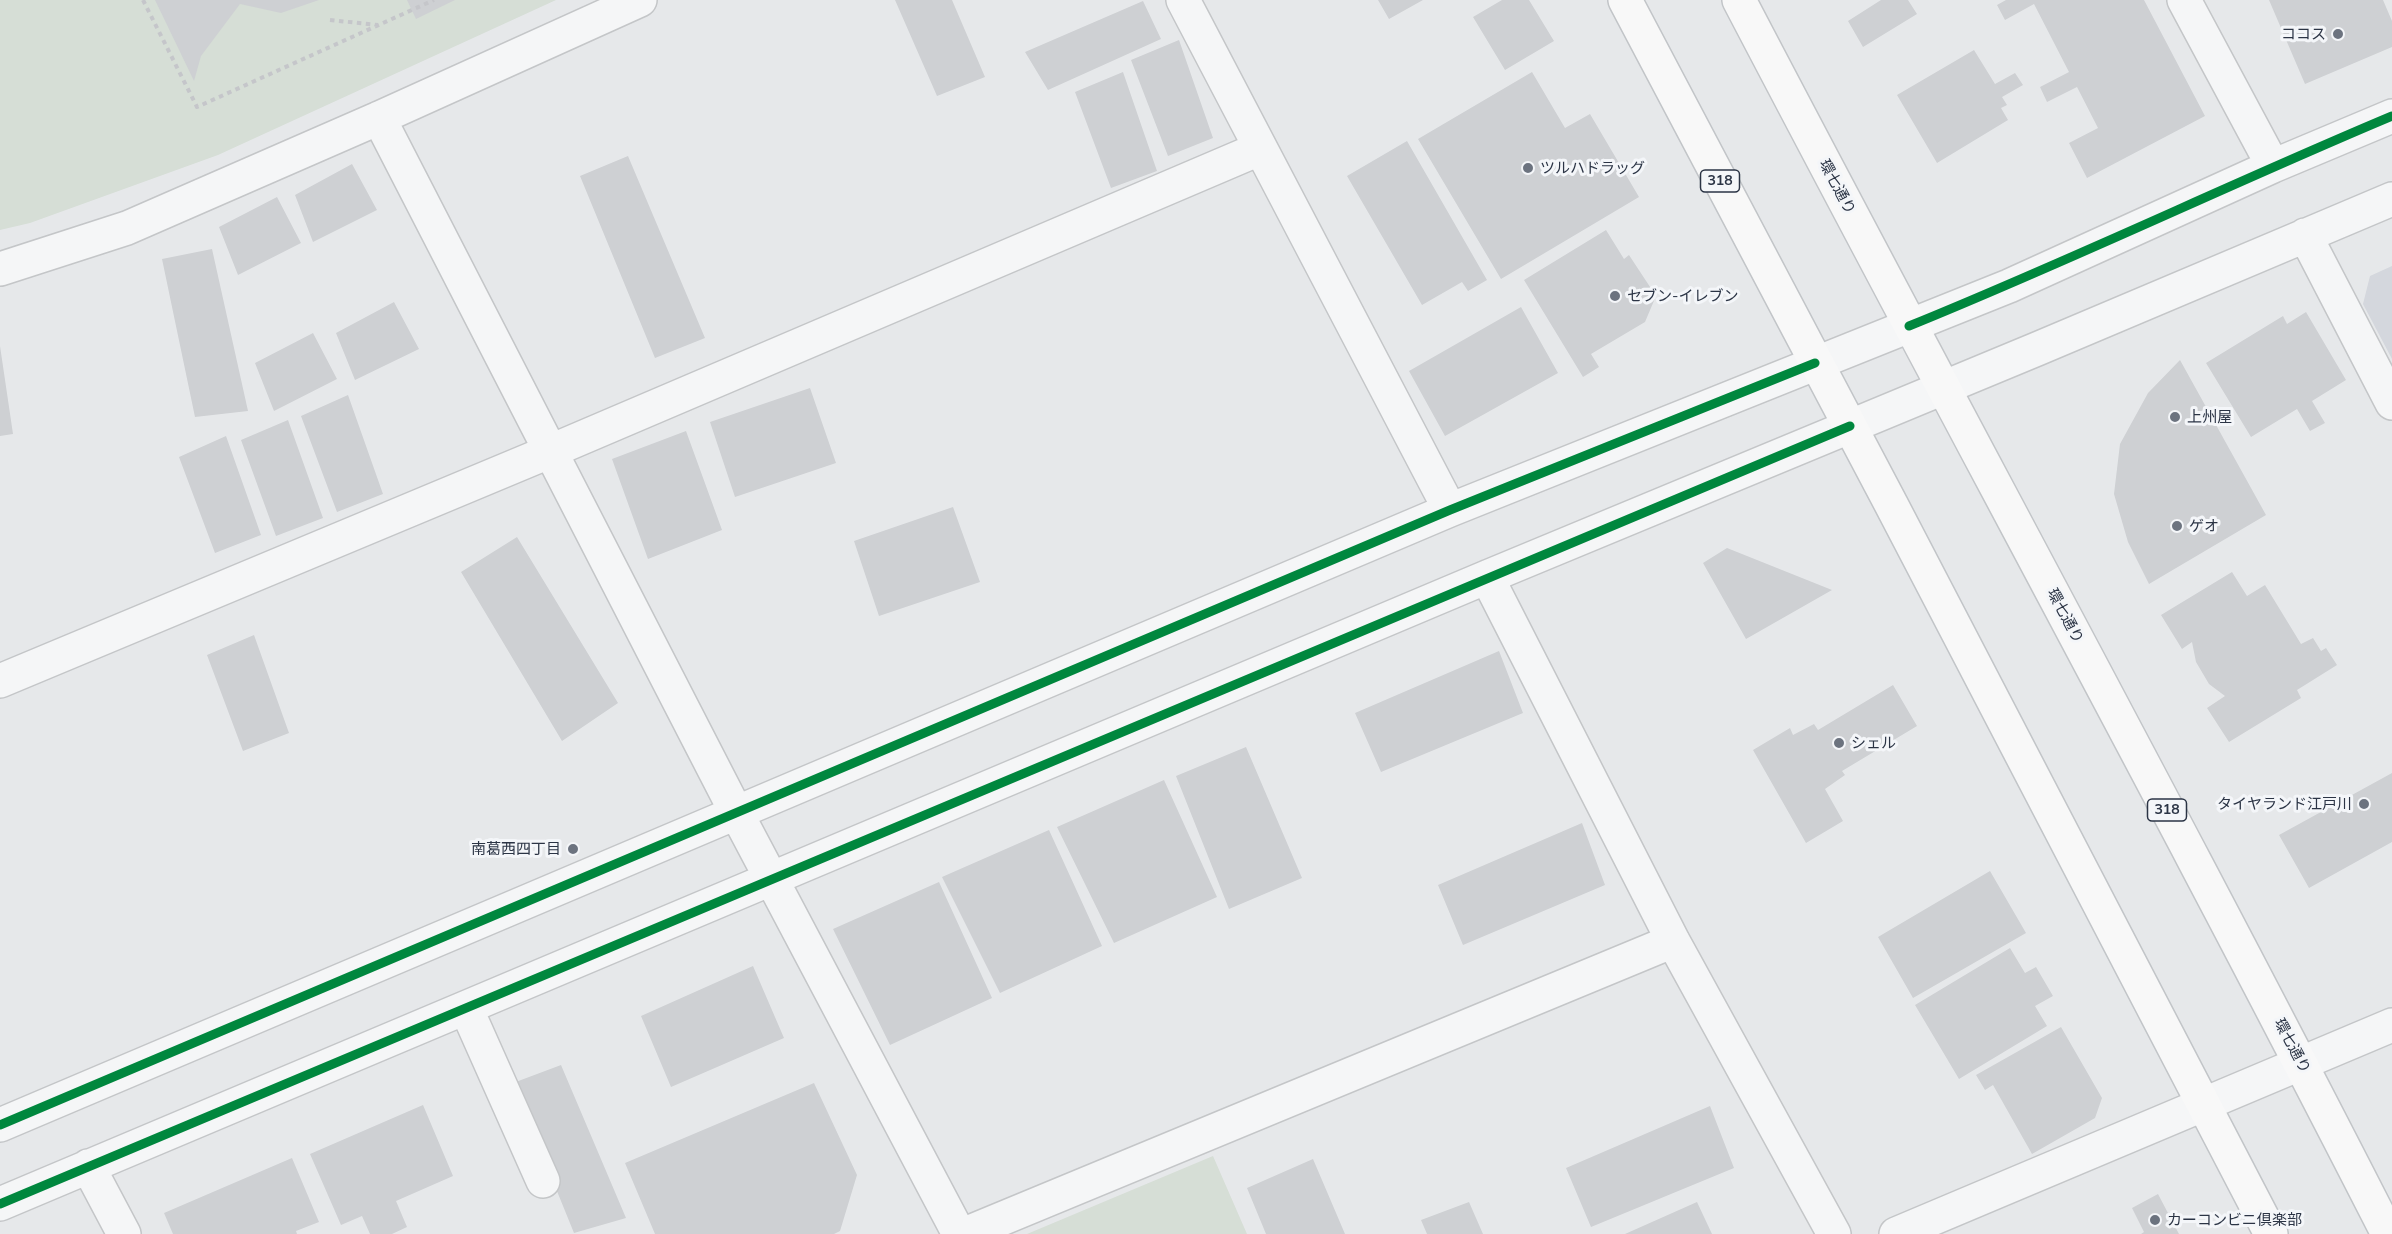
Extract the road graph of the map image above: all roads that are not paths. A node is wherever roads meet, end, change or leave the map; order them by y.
1 (640, 0) edge
2 (1183, 0) edge
3 (1625, 0) edge
4 (1739, 0) edge
5 (2184, 0) edge
6 (2392, 116) edge
7 (379, 118) junction
8 (1259, 148) junction
9 (2273, 166) junction
10 (2392, 199) edge
11 (2305, 235) junction
12 (0, 269) edge
13 (1909, 326) junction
14 (1815, 363) junction
15 (1943, 387) junction
16 (2392, 403) edge
17 (1850, 426) junction
18 (551, 451) junction
19 (1450, 510) junction
20 (1487, 577) junction
21 (0, 681) edge
22 (736, 812) junction
23 (772, 879) junction
24 (1673, 941) junction
25 (466, 1008) junction
26 (2392, 1025) edge
27 (2301, 1064) junction
28 (2204, 1106) junction
29 (0, 1125) edge
30 (88, 1166) junction
31 (543, 1181) dead end
32 (0, 1203) edge
33 (124, 1234) edge
34 (959, 1234) edge
35 (965, 1234) edge
36 (1834, 1234) edge
37 (1896, 1234) edge
38 (2271, 1234) edge
39 (2388, 1234) edge

1 - 7 street
2 - 8 street
3 - 14 main road, 318
4 - 13 main road, 環七通り / 318
5 - 9 street
6 - 9 street
7 - 12 street
7 - 18 street
8 - 18 street
8 - 19 street
9 - 13 street
10 - 11 street
11 - 15 street
11 - 16 street
13 - 14 street
13 - 15 main road, 環七通り / 318
14 - 17 main road, 318
14 - 19 street
15 - 17 street
15 - 27 main road, 環七通り / 318
17 - 20 street
17 - 28 main road, 318
18 - 21 street
18 - 22 street
19 - 22 street
20 - 23 street
20 - 24 street
22 - 23 street
22 - 29 street
23 - 25 street
23 - 34 street
24 - 35 street
24 - 36 street
25 - 30 street
25 - 31 street
26 - 27 street
27 - 28 street
27 - 39 main road, 環七通り / 318
28 - 37 street
28 - 38 main road, 318
30 - 32 street
30 - 33 street

